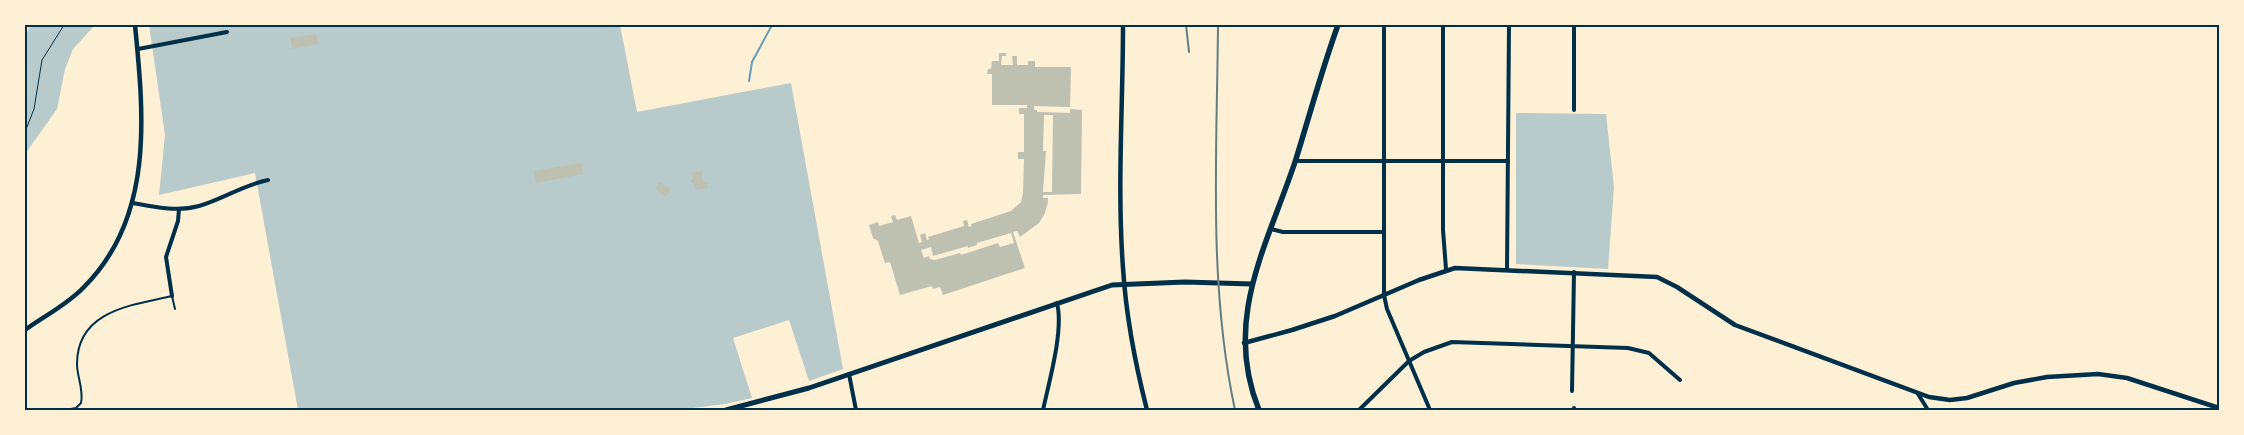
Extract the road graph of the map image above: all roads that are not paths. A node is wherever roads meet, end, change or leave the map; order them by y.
1 (135, 25) edge
2 (1123, 25) edge
3 (1338, 25) edge
4 (1384, 25) edge
5 (1443, 25) edge
6 (1509, 25) edge
7 (1574, 25) edge
8 (227, 32) dead end
9 (138, 49) junction
10 (1574, 110) dead end
11 (1295, 161) junction
12 (1384, 161) junction
13 (1443, 161) junction
14 (1508, 161) junction
15 (268, 180) dead end
16 (133, 203) junction
17 (179, 209) junction
18 (1271, 229) junction
19 (1384, 232) junction
20 (1446, 269) junction
21 (1507, 270) junction
22 (1574, 272) junction
23 (1124, 284) junction
24 (1252, 284) junction
25 (1384, 294) junction
26 (172, 296) junction
27 (1057, 303) junction
28 (175, 309) dead end
29 (25, 330) edge
30 (1244, 343) junction
31 (1572, 344) junction
32 (1409, 361) junction
33 (848, 374) junction
34 (1680, 380) dead end
35 (1572, 391) dead end
36 (1918, 394) junction
37 (2219, 408) edge
38 (66, 410) edge
39 (726, 410) edge
40 (856, 410) edge
41 (1043, 410) edge
42 (1147, 410) edge
43 (1259, 410) edge
44 (1359, 410) edge
45 (1430, 410) edge
46 (1928, 410) edge

1 - 9 street
2 - 23 street
3 - 11 main road
4 - 12 street
5 - 13 street
6 - 14 street
7 - 10 street
8 - 9 street
9 - 16 street
11 - 12 street
11 - 18 main road
12 - 13 street
12 - 19 street
13 - 14 street
13 - 20 street
14 - 21 street
15 - 17 street
16 - 17 street
16 - 29 street
17 - 26 street
18 - 19 street
18 - 24 main road
19 - 25 street
20 - 21 street
20 - 25 street
21 - 22 street
22 - 31 street
22 - 36 street
23 - 24 main road
23 - 27 main road
23 - 42 street
24 - 30 main road
25 - 30 street
25 - 32 street
26 - 28 lane
26 - 38 lane
27 - 33 main road
27 - 41 street
30 - 43 main road
31 - 32 street
31 - 34 street
31 - 35 street
32 - 44 street
32 - 45 street
33 - 39 main road
33 - 40 street
36 - 37 street
36 - 46 street

